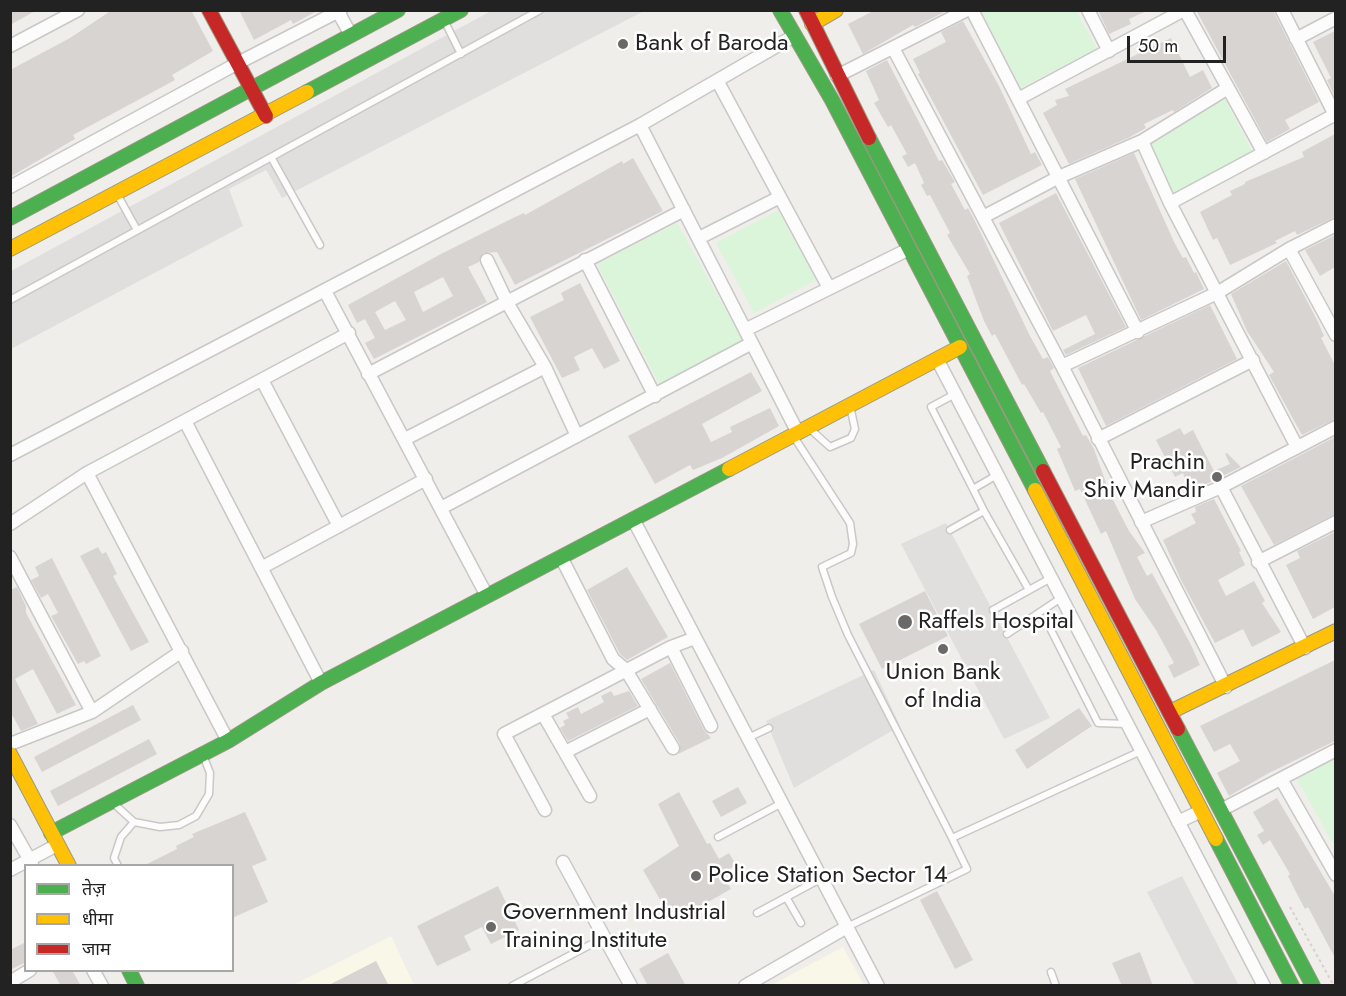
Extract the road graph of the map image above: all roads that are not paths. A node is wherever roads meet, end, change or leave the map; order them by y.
1 (78, 10) edge
2 (209, 10) edge
3 (398, 10) edge
4 (461, 10) edge
5 (540, 10) edge
6 (780, 10) edge
7 (836, 10) edge
8 (967, 10) edge
9 (972, 10) edge
10 (1088, 10) edge
11 (1185, 10) edge
12 (1282, 10) edge
13 (339, 11) edge
14 (809, 17) edge
15 (1335, 18) edge
16 (444, 20) junction
17 (351, 35) junction
18 (794, 36) junction
19 (1296, 39) junction
20 (10, 46) edge
21 (893, 48) junction
22 (1109, 51) junction
23 (461, 54) junction
24 (238, 63) junction
25 (837, 76) junction
26 (718, 82) junction
27 (1228, 88) junction
28 (252, 89) junction
29 (1018, 99) junction
30 (1335, 115) edge
31 (266, 116) junction
32 (640, 125) junction
33 (1142, 141) junction
34 (1264, 153) junction
35 (271, 157) junction
36 (1059, 177) junction
37 (10, 187) edge
38 (117, 194) junction
39 (780, 198) junction
40 (1170, 203) junction
41 (684, 210) junction
42 (983, 217) junction
43 (10, 218) edge
44 (1335, 225) edge
45 (137, 230) junction
46 (699, 238) junction
47 (320, 245) dead end
48 (10, 249) edge
49 (909, 249) junction
50 (1289, 249) junction
51 (487, 260) dead end
52 (585, 260) junction
53 (829, 288) junction
54 (325, 291) junction
55 (1216, 293) junction
56 (10, 300) edge
57 (508, 304) junction
58 (1334, 328) edge
59 (745, 330) junction
60 (1138, 332) junction
61 (349, 333) junction
62 (752, 343) junction
63 (960, 347) junction
64 (937, 359) junction
65 (1253, 360) junction
66 (1062, 366) junction
67 (545, 367) junction
68 (368, 374) junction
69 (262, 380) junction
70 (955, 394) junction
71 (655, 396) junction
72 (849, 405) junction
73 (185, 421) junction
74 (1335, 427) edge
75 (799, 432) junction
76 (577, 435) junction
77 (405, 439) junction
78 (1098, 439) junction
79 (1297, 447) junction
80 (10, 455) edge
81 (87, 473) junction
82 (997, 475) junction
83 (426, 479) junction
84 (1221, 487) junction
85 (973, 489) junction
86 (441, 508) junction
87 (984, 512) junction
88 (633, 519) junction
89 (1141, 522) junction
90 (1335, 522) edge
91 (10, 525) edge
92 (339, 526) junction
93 (950, 530) dead end
94 (10, 557) edge
95 (561, 557) junction
96 (1258, 562) junction
97 (261, 568) junction
98 (1051, 578) junction
99 (1029, 590) junction
100 (487, 596) junction
101 (1061, 598) junction
102 (993, 610) dead end
103 (1048, 624) dead end
104 (1335, 631) edge
105 (1007, 634) dead end
106 (695, 638) junction
107 (671, 647) junction
108 (1305, 648) junction
109 (182, 651) junction
110 (627, 670) junction
111 (321, 683) junction
112 (1226, 687) junction
113 (650, 709) junction
114 (92, 712) junction
115 (1170, 712) junction
116 (543, 714) junction
117 (1127, 724) junction
118 (711, 726) dead end
119 (769, 728) dead end
120 (748, 738) junction
121 (228, 741) junction
122 (10, 744) edge
123 (673, 748) dead end
124 (1335, 750) edge
125 (1141, 751) junction
126 (564, 752) junction
127 (10, 754) edge
128 (202, 754) junction
129 (1281, 779) junction
130 (590, 796) dead end
131 (112, 802) junction
132 (782, 803) junction
133 (545, 810) dead end
134 (1221, 810) junction
135 (1201, 811) junction
136 (134, 822) junction
137 (1178, 822) junction
138 (10, 825) edge
139 (718, 837) dead end
140 (952, 838) junction
141 (54, 839) junction
142 (31, 862) edge
143 (563, 862) dead end
144 (68, 864) edge
145 (117, 864) edge
146 (1335, 875) edge
147 (822, 879) junction
148 (786, 897) junction
149 (757, 913) dead end
150 (801, 923) dead end
151 (847, 927) junction
152 (605, 937) junction
153 (27, 972) edge
154 (94, 972) edge
155 (130, 972) edge
156 (1051, 972) dead end
157 (10, 982) edge
158 (102, 986) edge
159 (137, 986) edge
160 (512, 986) edge
161 (631, 986) edge
162 (745, 986) edge
163 (878, 986) edge
164 (1056, 986) edge
165 (1264, 986) edge
166 (1292, 986) edge
167 (1313, 986) edge

1 - 20 street
2 - 24 street
3 - 17 street
4 - 16 street
5 - 23 lane
6 - 18 street
7 - 14 street
8 - 21 street
9 - 29 street
10 - 22 street
11 - 22 street
11 - 27 street
12 - 19 street
13 - 17 street
13 - 24 street
14 - 25 street
15 - 19 street
16 - 23 lane
16 - 31 street
17 - 28 street
18 - 26 street
18 - 49 street
19 - 30 street
21 - 25 street
21 - 42 street
22 - 29 street
23 - 35 lane
24 - 28 street
24 - 37 street
25 - 115 street
26 - 32 street
26 - 39 street
27 - 33 street
27 - 34 street
28 - 31 street
28 - 43 street
29 - 36 street
30 - 34 street
31 - 38 street
32 - 41 street
32 - 54 street
33 - 36 street
33 - 40 street
34 - 40 street
35 - 45 lane
35 - 47 lane
36 - 42 street
36 - 60 street
38 - 45 lane
38 - 48 street
39 - 46 street
39 - 53 street
40 - 55 street
41 - 46 street
41 - 52 street
42 - 66 street
44 - 50 street
45 - 56 lane
46 - 59 street
49 - 53 street
49 - 63 street
50 - 55 street
50 - 58 street
51 - 57 street
52 - 57 street
52 - 71 street
53 - 59 street
54 - 61 street
54 - 80 street
55 - 60 street
55 - 65 street
57 - 67 street
57 - 68 street
59 - 62 street
60 - 66 street
61 - 68 street
61 - 69 street
62 - 71 street
62 - 75 street
63 - 64 street
63 - 135 street
64 - 70 street
64 - 72 street
65 - 78 street
65 - 79 street
66 - 78 street
67 - 76 street
67 - 77 street
68 - 77 street
69 - 73 street
69 - 92 street
70 - 82 street
70 - 85 lane
71 - 76 street
72 - 75 street
72 - 75 lane
73 - 81 street
73 - 97 street
74 - 79 street
75 - 88 street
75 - 140 lane
76 - 86 street
77 - 83 street
78 - 89 street
79 - 84 street
81 - 91 street
81 - 109 street
82 - 85 lane
82 - 98 street
83 - 86 street
83 - 92 street
84 - 89 street
84 - 96 street
85 - 87 lane
86 - 100 street
87 - 93 lane
87 - 99 lane
88 - 95 street
88 - 106 street
89 - 112 street
90 - 96 street
92 - 97 street
94 - 114 street
95 - 100 street
95 - 110 street
96 - 108 street
97 - 111 street
98 - 99 lane
98 - 101 street
99 - 102 lane
100 - 111 street
101 - 105 lane
101 - 117 street
103 - 117 lane
104 - 108 street
106 - 107 street
106 - 120 street
107 - 110 street
107 - 118 street
108 - 112 street
109 - 114 street
109 - 121 street
110 - 113 street
110 - 116 street
111 - 121 street
112 - 115 street
113 - 123 street
113 - 126 street
114 - 122 street
115 - 134 street
116 - 126 street
116 - 133 street
117 - 125 street
119 - 120 lane
120 - 132 street
121 - 128 street
124 - 129 street
125 - 137 street
125 - 140 lane
126 - 130 street
127 - 141 street
128 - 131 street
128 - 136 lane
129 - 134 street
129 - 146 street
131 - 136 lane
131 - 141 street
132 - 139 lane
132 - 147 street
134 - 167 street
135 - 137 street
135 - 166 street
136 - 145 lane
137 - 165 street
138 - 142 street
140 - 151 lane
141 - 142 street
141 - 144 street
143 - 152 street
147 - 148 lane
147 - 151 street
148 - 149 lane
148 - 150 lane
151 - 162 street
151 - 163 street
152 - 160 lane
152 - 161 street
153 - 157 street
154 - 158 street
155 - 159 street
156 - 164 lane

